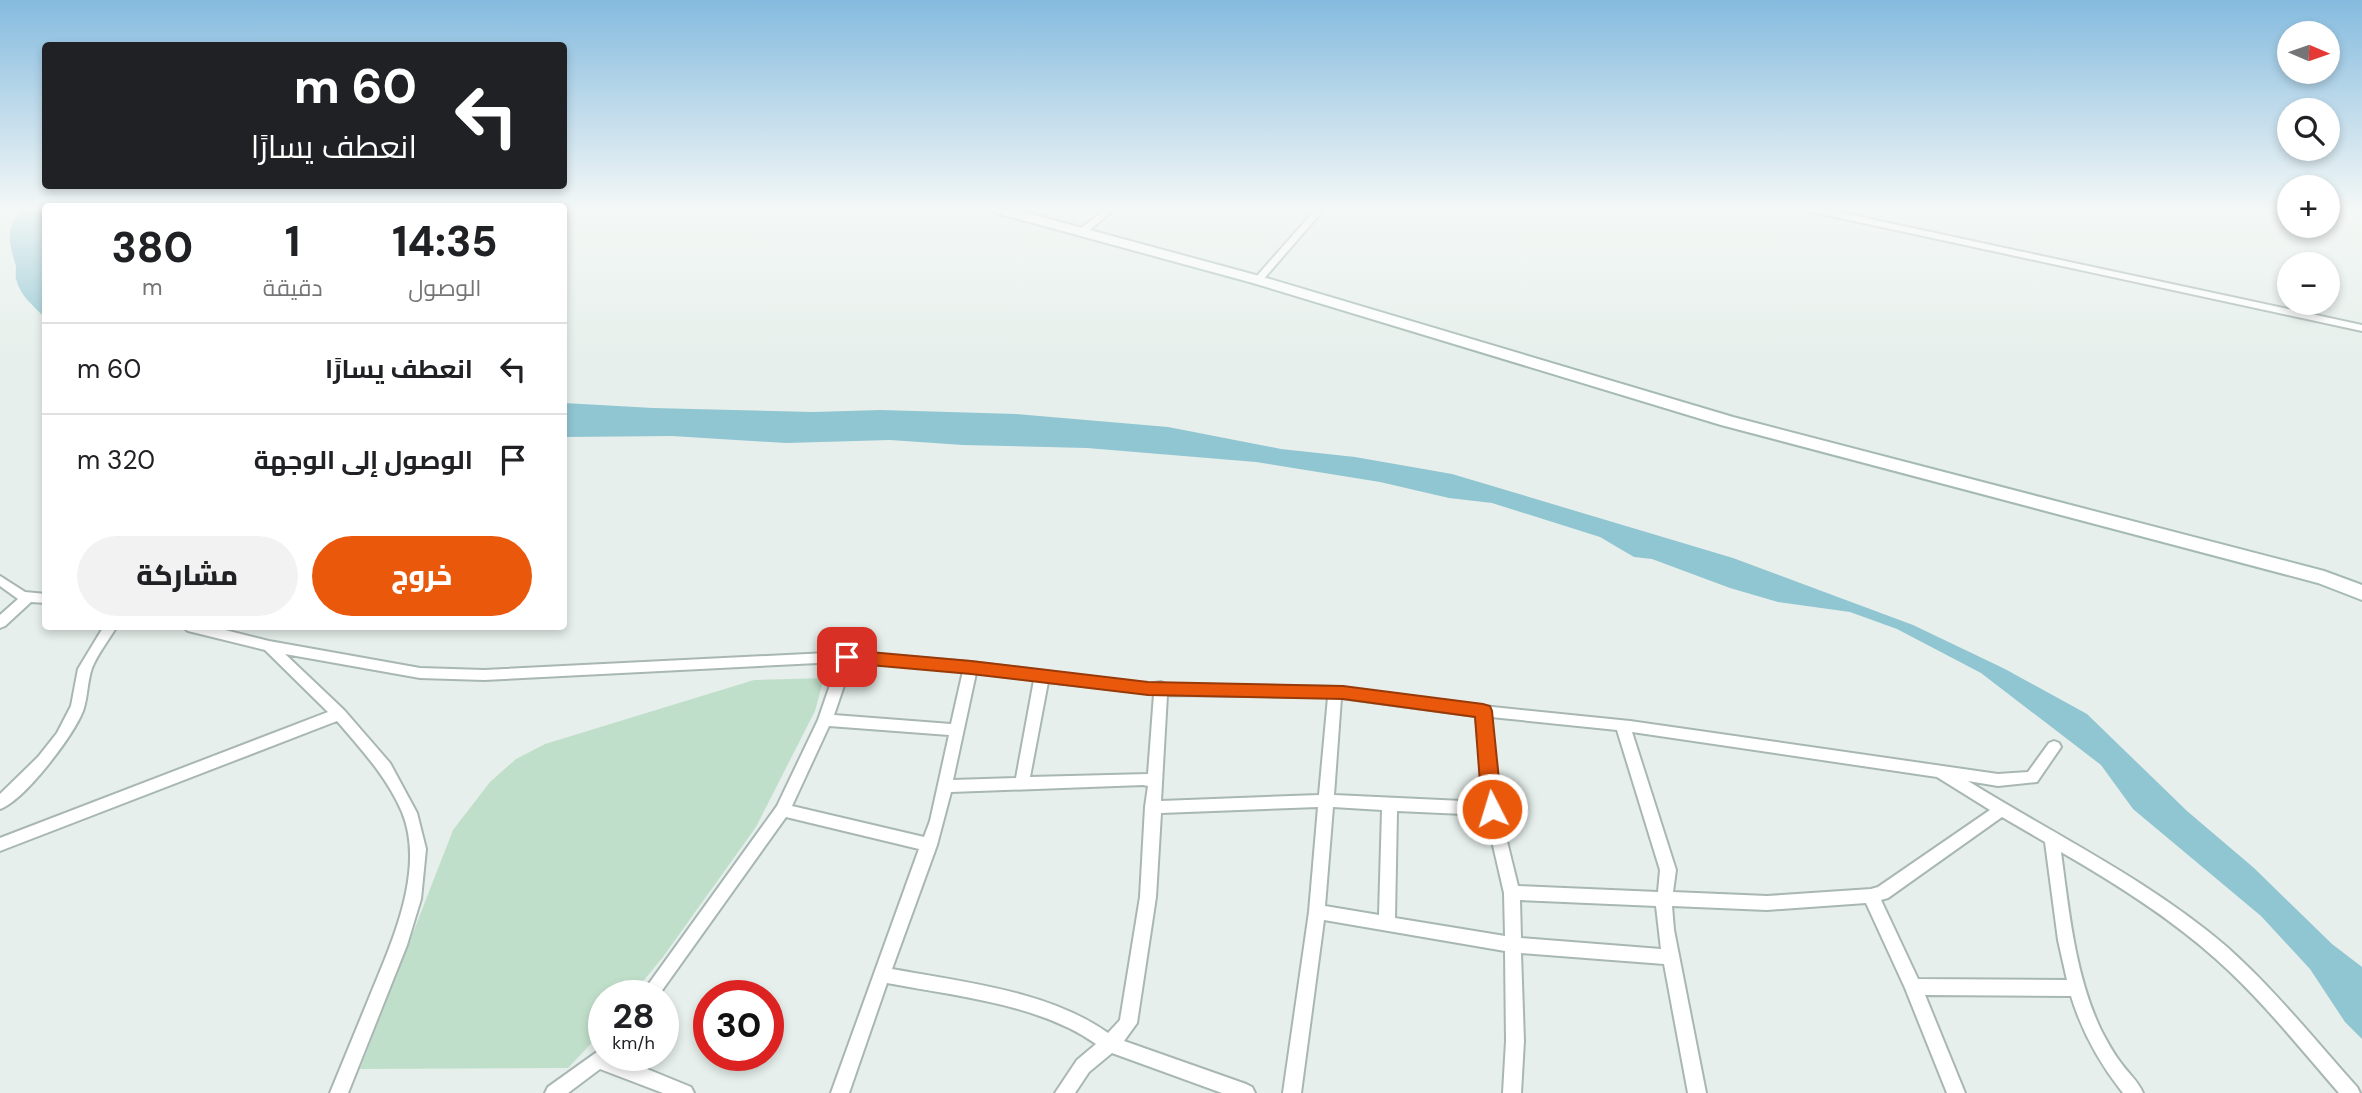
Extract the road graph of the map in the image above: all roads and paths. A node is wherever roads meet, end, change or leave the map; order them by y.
1 (1183, 259) edge
2 (1275, 259) edge
3 (2043, 259) edge
4 (1258, 280) junction
5 (2362, 328) edge
6 (0, 580) edge
7 (2362, 593) edge
8 (27, 598) junction
9 (42, 599) edge
10 (0, 624) edge
11 (109, 630) edge
12 (204, 630) edge
13 (269, 646) junction
14 (847, 657) junction
15 (971, 667) junction
16 (1042, 676) junction
17 (1161, 687) junction
18 (1335, 692) junction
19 (1483, 711) junction
20 (340, 714) junction
21 (825, 720) junction
22 (1623, 726) junction
23 (957, 730) junction
24 (2054, 747) dead end
25 (1936, 769) junction
26 (1156, 782) junction
27 (1022, 783) junction
28 (946, 786) junction
29 (1327, 802) junction
30 (0, 803) edge
31 (1390, 805) junction
32 (1152, 807) junction
33 (1492, 809) junction
34 (783, 810) junction
35 (2001, 810) junction
36 (2052, 838) junction
37 (0, 845) edge
38 (929, 845) junction
39 (1512, 893) junction
40 (1871, 896) junction
41 (1666, 898) junction
42 (1317, 912) junction
43 (1387, 923) junction
44 (1513, 945) junction
45 (1671, 957) junction
46 (884, 975) junction
47 (660, 980) edge
48 (1913, 986) junction
49 (2077, 988) junction
50 (1110, 1044) junction
51 (588, 1068) edge
52 (634, 1071) edge
53 (339, 1093) edge
54 (554, 1093) edge
55 (685, 1093) edge
56 (840, 1093) edge
57 (1064, 1093) edge
58 (1246, 1093) edge
59 (1292, 1093) edge
60 (1512, 1093) edge
61 (1697, 1093) edge
62 (1956, 1093) edge
63 (2134, 1093) edge
64 (2351, 1093) edge

1 - 4 street
2 - 4 street
3 - 5 street
4 - 7 street
6 - 8 street
8 - 9 street
8 - 10 street
11 - 30 street
12 - 13 street
13 - 14 street
13 - 20 street
14 - 15 street
14 - 21 street
15 - 16 street
15 - 23 street
16 - 17 street
16 - 27 street
17 - 18 street
17 - 26 street
18 - 19 street
18 - 29 street
19 - 22 street
19 - 33 street
20 - 37 street
20 - 53 street
21 - 23 street
21 - 34 street
22 - 25 street
22 - 41 street
23 - 28 street
24 - 25 street
25 - 35 street
26 - 27 street
26 - 32 street
27 - 28 street
28 - 38 street
29 - 31 street
29 - 32 street
29 - 42 street
31 - 33 street
31 - 43 street
32 - 50 street
33 - 39 street
34 - 38 street
34 - 47 street
35 - 36 street
35 - 40 street
36 - 49 street
36 - 64 street
38 - 46 street
39 - 41 street
39 - 44 street
40 - 41 street
40 - 48 street
41 - 45 street
42 - 43 street
42 - 59 street
43 - 44 street
44 - 45 street
44 - 60 street
45 - 61 street
46 - 50 street
46 - 56 street
48 - 49 street
48 - 62 street
49 - 63 street
50 - 57 street
50 - 58 street
51 - 54 street
52 - 55 street

